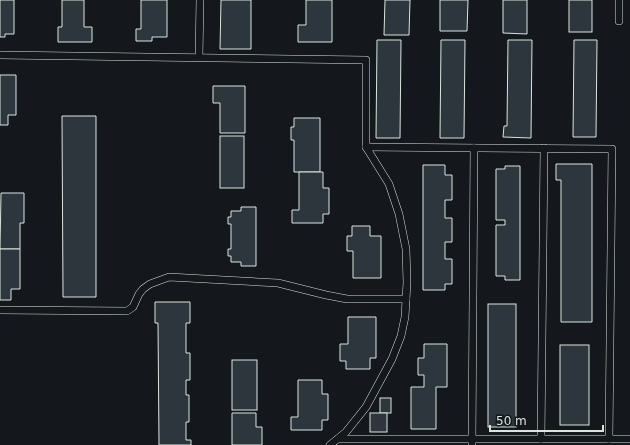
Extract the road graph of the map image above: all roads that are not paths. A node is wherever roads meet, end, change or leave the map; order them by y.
1 (200, 0) edge
2 (619, 0) edge
3 (619, 21) dead end
4 (0, 55) edge
5 (199, 57) junction
6 (366, 147) junction
7 (474, 148) junction
8 (544, 148) junction
9 (406, 299) junction
10 (0, 310) edge
11 (337, 439) junction
12 (541, 439) junction
13 (609, 439) junction
14 (630, 439) edge
15 (472, 442) edge
16 (330, 445) edge

1 - 5 lane
2 - 3 lane
4 - 5 lane
5 - 6 lane
6 - 7 lane
6 - 9 lane
7 - 8 lane
7 - 15 lane
8 - 12 lane
8 - 13 lane
9 - 10 lane
9 - 11 lane
11 - 15 lane
11 - 16 lane
12 - 13 lane
12 - 15 lane
13 - 14 lane

